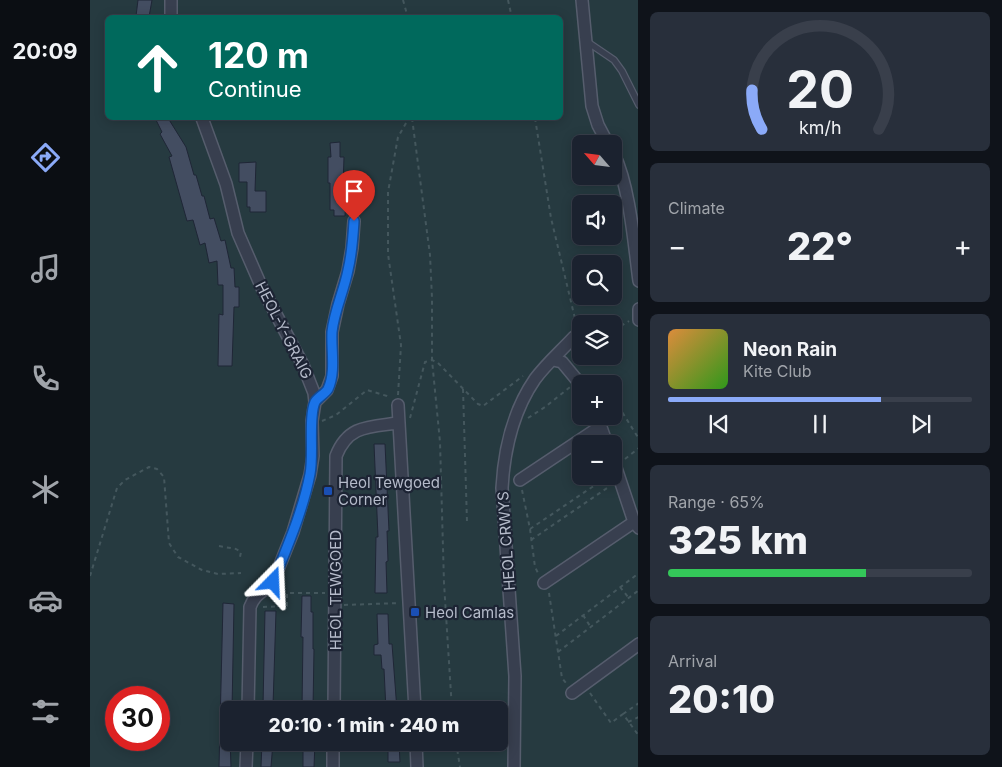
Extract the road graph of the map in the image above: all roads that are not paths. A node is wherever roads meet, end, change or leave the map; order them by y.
1 (171, 0) edge
2 (582, 0) edge
3 (171, 15) edge
4 (586, 42) junction
5 (638, 105) edge
6 (203, 120) edge
7 (603, 135) edge
8 (622, 173) edge
9 (354, 221) dead end
10 (636, 242) edge
11 (638, 282) edge
12 (572, 339) edge
13 (549, 363) junction
14 (573, 375) edge
15 (315, 402) junction
16 (398, 405) road end
17 (398, 423) junction
18 (594, 425) edge
19 (520, 483) road end
20 (617, 485) edge
21 (636, 525) edge
22 (544, 584) road end
23 (638, 644) edge
24 (572, 693) road end
25 (248, 701) edge
26 (334, 701) edge
27 (414, 701) edge
28 (247, 751) edge
29 (333, 751) edge
30 (416, 751) edge
31 (246, 767) edge
32 (333, 767) edge
33 (417, 767) edge
34 (514, 767) edge

1 - 3 street
2 - 4 street
4 - 5 lane
4 - 7 street
6 - 15 street, HEOL-Y-GRAIG
8 - 10 street
9 - 15 street
10 - 11 street
12 - 13 street, HEOL CRWYS
13 - 14 street
13 - 34 street, HEOL CRWYS
15 - 25 street, HEOL-Y-GRAIG
16 - 17 street
17 - 26 street, HEOL TEWGOED
17 - 27 street
18 - 19 street
20 - 21 street
21 - 22 street
23 - 24 street
28 - 31 street
29 - 32 street
30 - 33 street

